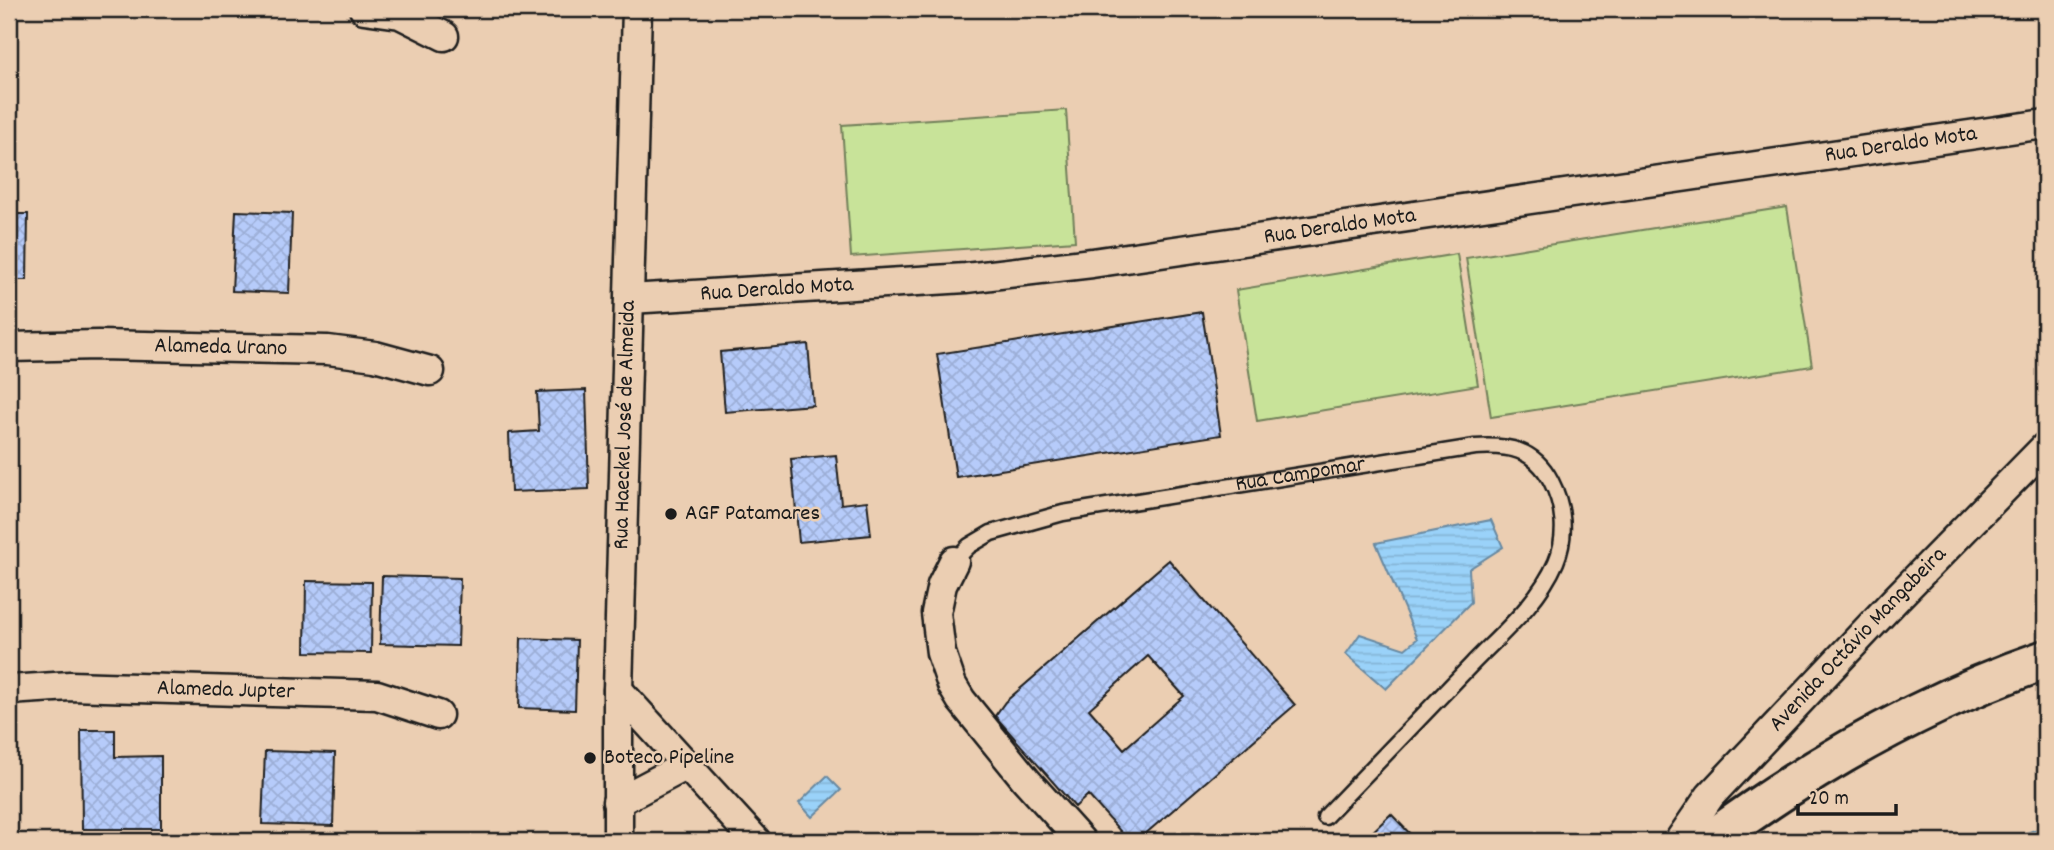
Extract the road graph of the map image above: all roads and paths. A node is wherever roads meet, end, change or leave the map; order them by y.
1 (364, 9) edge
2 (637, 9) edge
3 (444, 36) dead end
4 (2045, 124) edge
5 (630, 299) junction
6 (9, 347) edge
7 (430, 371) dead end
8 (2045, 447) edge
9 (954, 561) joint
10 (2045, 660) edge
11 (9, 690) edge
12 (618, 690) junction
13 (438, 715) dead end
14 (687, 765) junction
15 (617, 802) junction
16 (1325, 817) dead end
17 (618, 841) edge
18 (756, 841) edge
19 (1082, 841) edge
20 (1679, 841) edge
21 (1710, 841) edge

1 - 3 street
2 - 5 street, Rua Haeckel José de Almeida
4 - 5 street, Rua Deraldo Mota
5 - 12 street, Rua Haeckel José de Almeida
6 - 7 street, Alameda Urano
8 - 20 street, Avenida Octávio Mangabeira
9 - 16 lane, Rua Campomar
9 - 19 street, Rua Campomar
10 - 21 main road
11 - 13 street, Alameda Jupter
12 - 14 street
12 - 15 street, Rua Haeckel José de Almeida
14 - 15 street
14 - 18 street
15 - 17 street, Rua Haeckel José de Almeida

